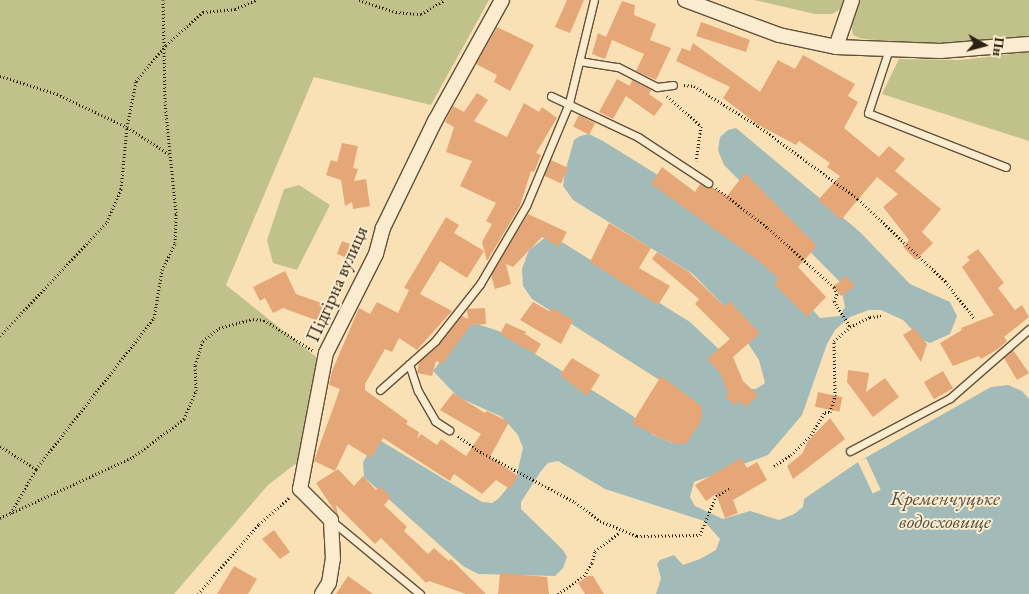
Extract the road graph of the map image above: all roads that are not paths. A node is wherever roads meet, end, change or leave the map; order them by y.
1 (502, 0) edge
2 (594, 0) edge
3 (685, 0) edge
4 (852, 0) edge
5 (1029, 44) edge
6 (836, 47) junction
7 (889, 49) junction
8 (578, 60) junction
9 (673, 85) road end
10 (551, 96) dead end
11 (569, 104) junction
12 (1006, 167) dead end
13 (708, 183) road end
14 (1029, 329) edge
15 (409, 364) junction
16 (380, 390) dead end
17 (449, 430) road end
18 (850, 451) dead end
19 (331, 520) junction
20 (322, 594) edge
21 (420, 594) edge

1 - 19 street, Підгірна вулиця
2 - 8 lane
3 - 6 street
4 - 6 street
5 - 7 street
6 - 7 street
7 - 12 lane
8 - 9 lane
8 - 11 lane
10 - 11 lane
11 - 13 lane
11 - 15 lane
14 - 18 lane
15 - 16 lane
15 - 17 lane
19 - 20 street
19 - 21 lane

